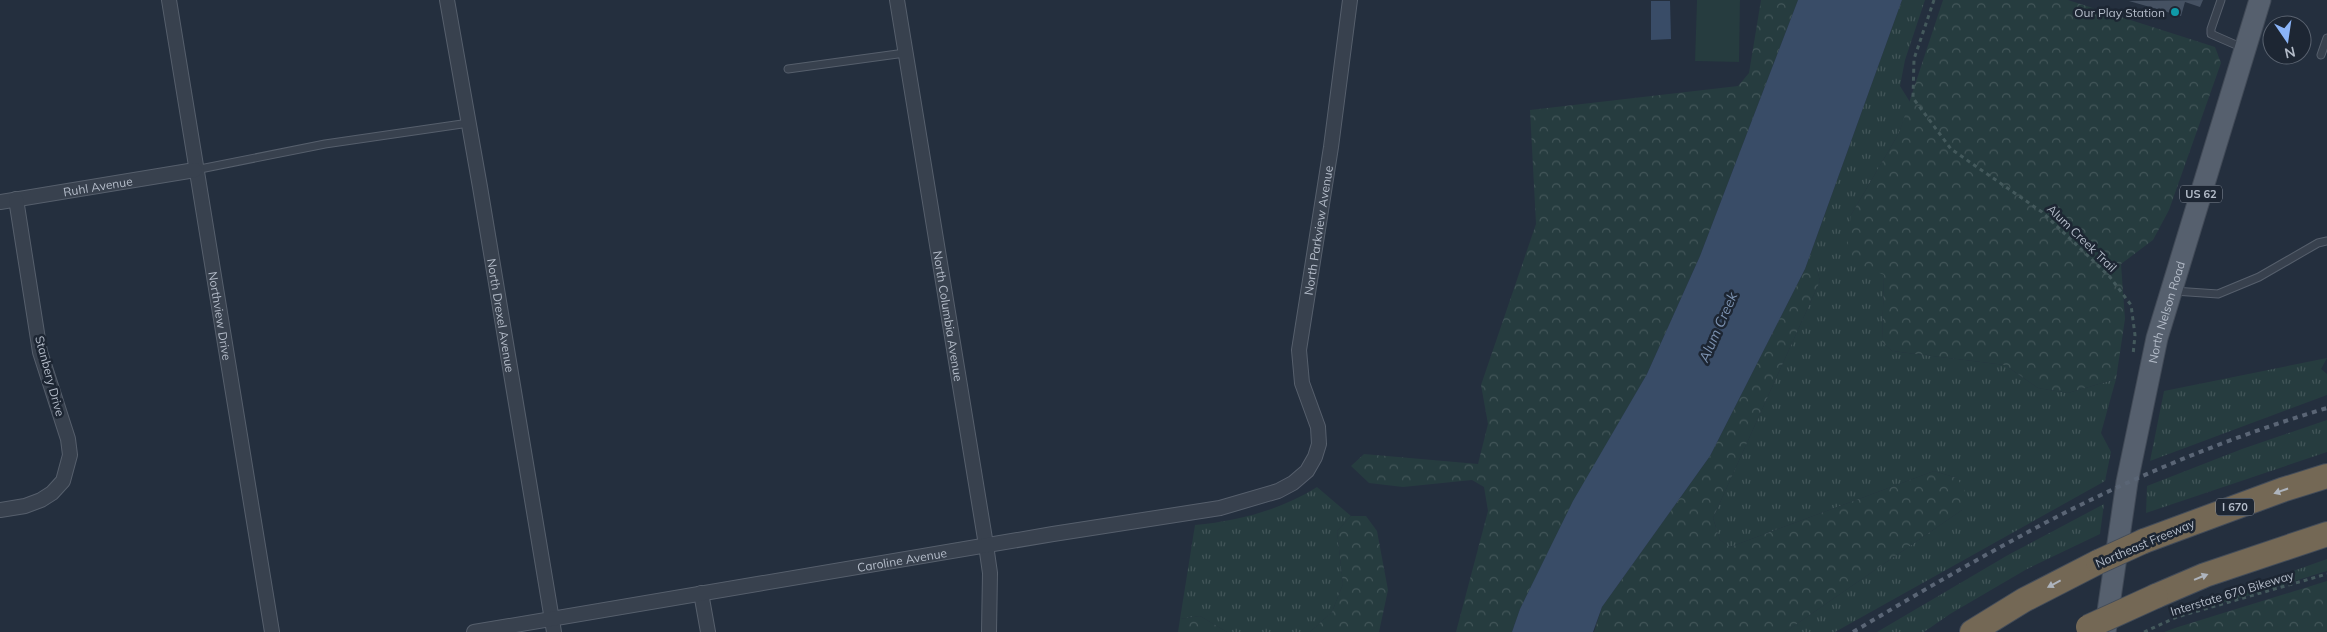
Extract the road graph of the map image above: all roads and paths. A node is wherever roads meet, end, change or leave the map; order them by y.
1 (169, 0) edge
2 (446, 0) edge
3 (897, 0) edge
4 (1350, 0) edge
5 (1934, 0) edge
6 (2221, 0) edge
7 (2260, 0) edge
8 (2327, 38) edge
9 (2246, 49) junction
10 (905, 53) junction
11 (2321, 55) dead end
12 (788, 69) dead end
13 (469, 123) junction
14 (195, 170) junction
15 (16, 199) junction
16 (0, 202) edge
17 (2327, 240) edge
18 (2171, 291) junction
19 (2131, 363) dead end
20 (1315, 457) joint
21 (2327, 476) edge
22 (0, 510) edge
23 (2327, 534) edge
24 (986, 545) junction
25 (2327, 574) edge
26 (701, 593) junction
27 (553, 626) edge
28 (2090, 630) edge
29 (272, 632) edge
30 (474, 632) edge
31 (708, 632) edge
32 (989, 632) edge
33 (1972, 632) edge
34 (2144, 632) edge

1 - 14 street, Northview Drive
2 - 13 street, North Drexel Avenue
3 - 10 street, North Columbia Avenue
4 - 20 street, North Parkview Avenue
5 - 19 path, Alum Creek Trail
6 - 9 lane
7 - 9 main road, North Nelson Road / US 62
8 - 11 lane
9 - 18 main road, North Nelson Road / US 62
10 - 12 lane
10 - 24 street, North Columbia Avenue
13 - 14 lane
13 - 27 street, North Drexel Avenue
14 - 15 street, Ruhl Avenue
14 - 29 street, Northview Drive
15 - 16 street, Ruhl Avenue
15 - 22 street, Stanbery Drive
17 - 18 lane
18 - 28 main road, North Nelson Road / US 62
20 - 24 street, Caroline Avenue
21 -> 33 highway, Northeast Freeway / I 670, bridge
28 -> 23 highway, bridge
24 - 26 street, Caroline Avenue
24 - 32 street, North Columbia Avenue
25 - 34 path, Interstate 670 Bikeway
26 - 27 street, Caroline Avenue
26 - 31 street
27 - 30 street, Caroline Avenue

